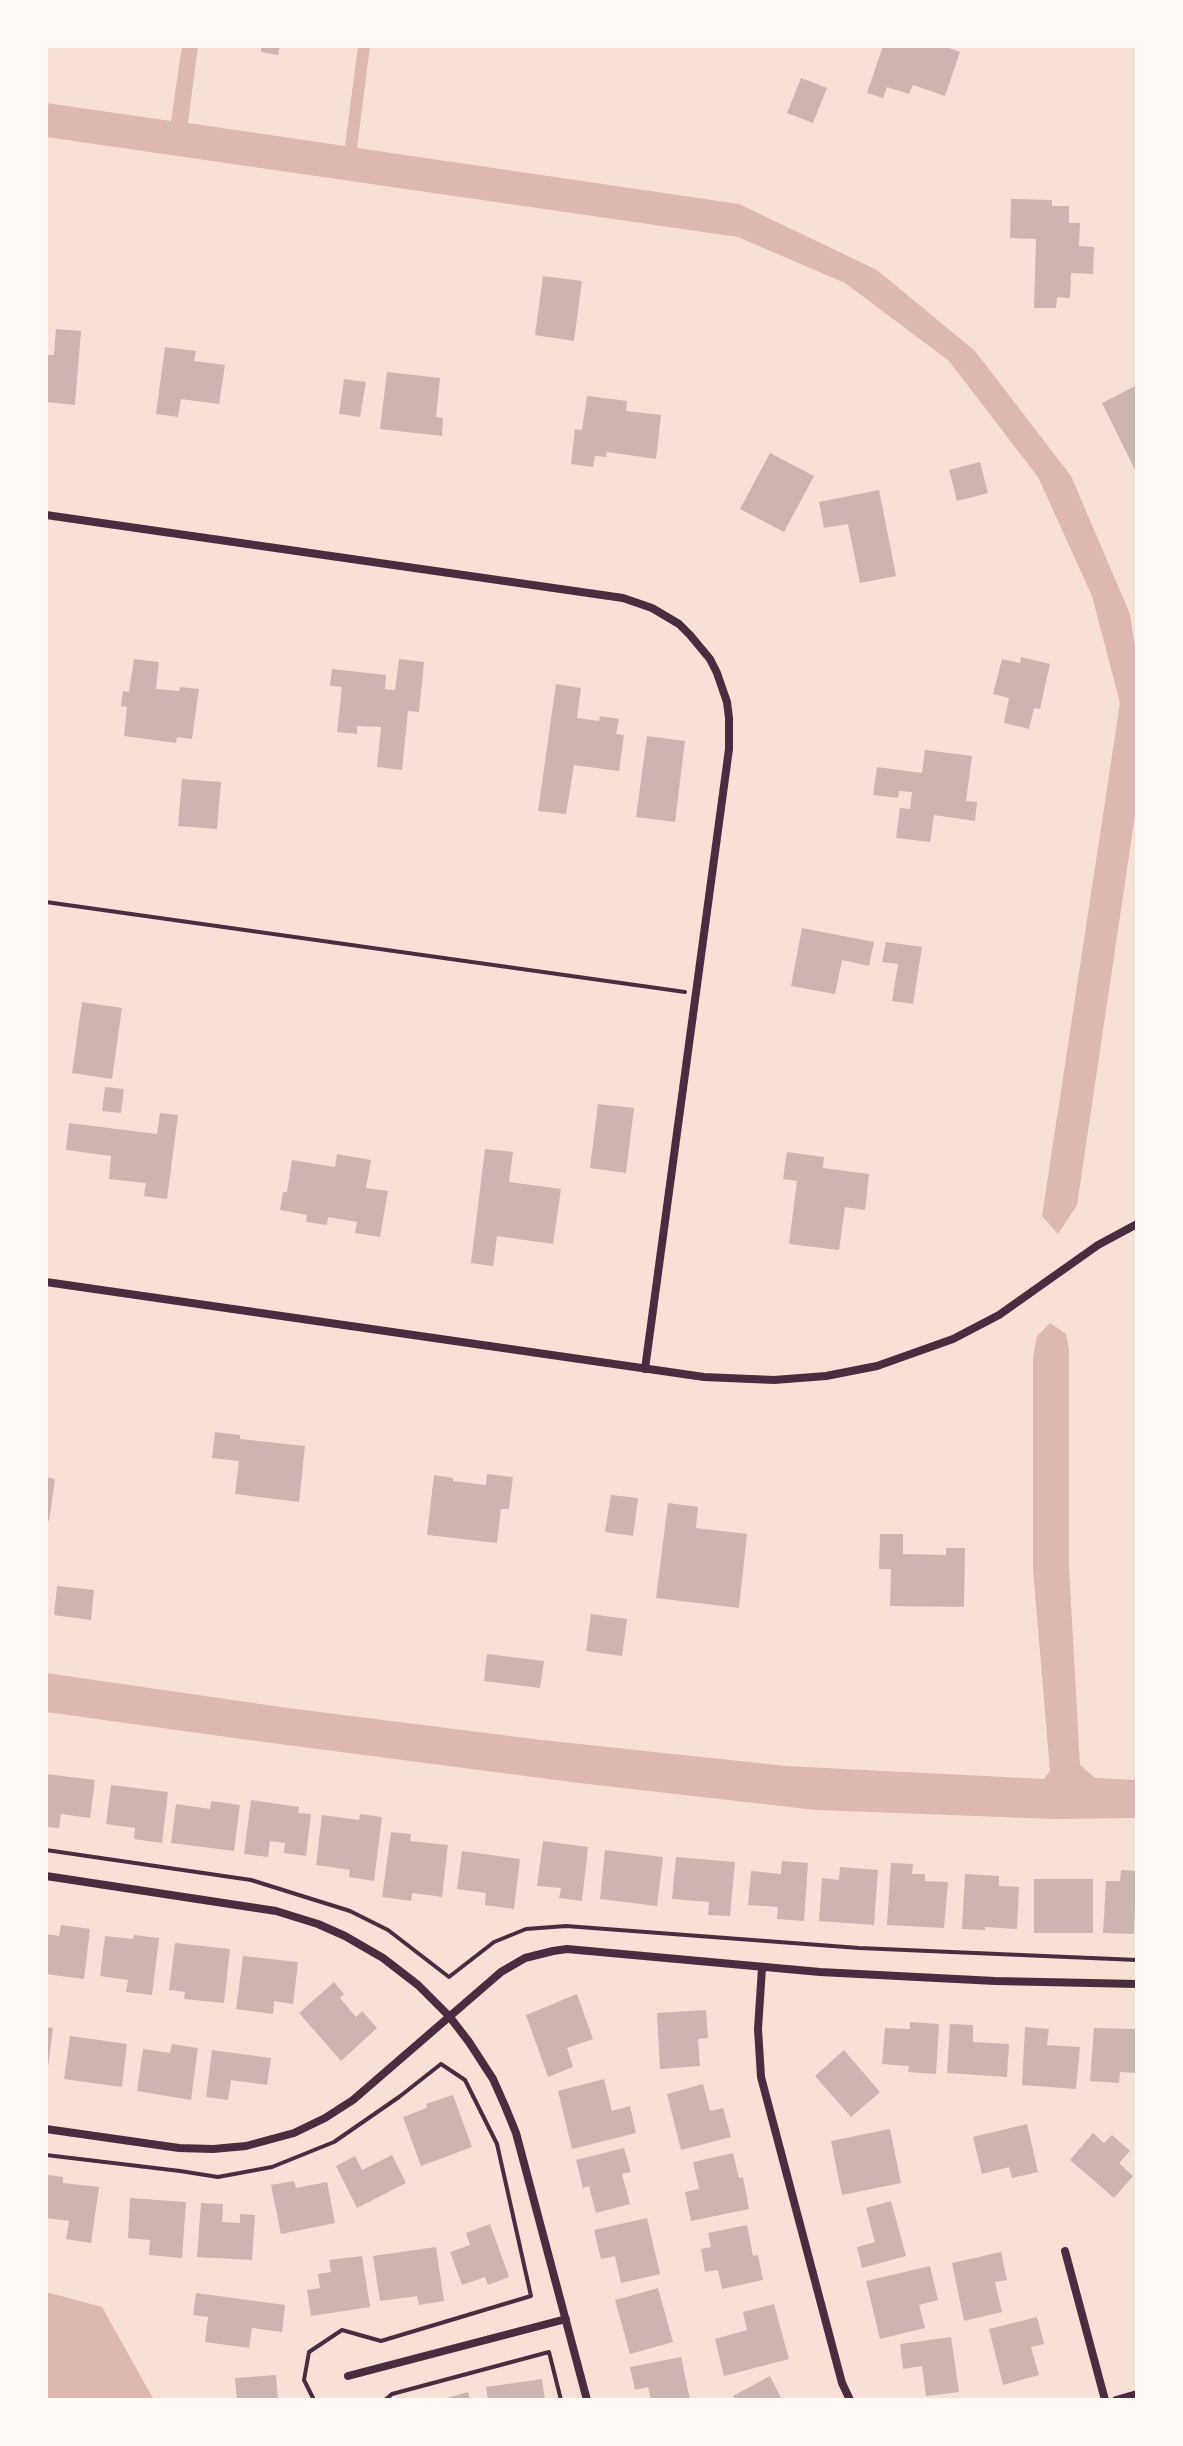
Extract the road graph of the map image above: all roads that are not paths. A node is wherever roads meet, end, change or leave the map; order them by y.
1 (46, 515) edge
2 (1137, 1224) edge
3 (46, 1282) edge
4 (645, 1369) junction
5 (46, 1876) edge
6 (762, 1968) junction
7 (1137, 1984) edge
8 (449, 2016) junction
9 (46, 2129) edge
10 (1065, 2251) dead end
11 (566, 2319) junction
12 (348, 2376) dead end
13 (1137, 2394) edge
14 (587, 2400) edge
15 (850, 2400) edge
16 (1105, 2400) edge
17 (1116, 2400) edge

1 - 4 street
2 - 4 street
3 - 4 street
5 - 8 street
6 - 7 street
6 - 8 street
6 - 15 street
8 - 9 street
8 - 11 street
10 - 16 street
11 - 12 street
11 - 14 street
13 - 17 street

